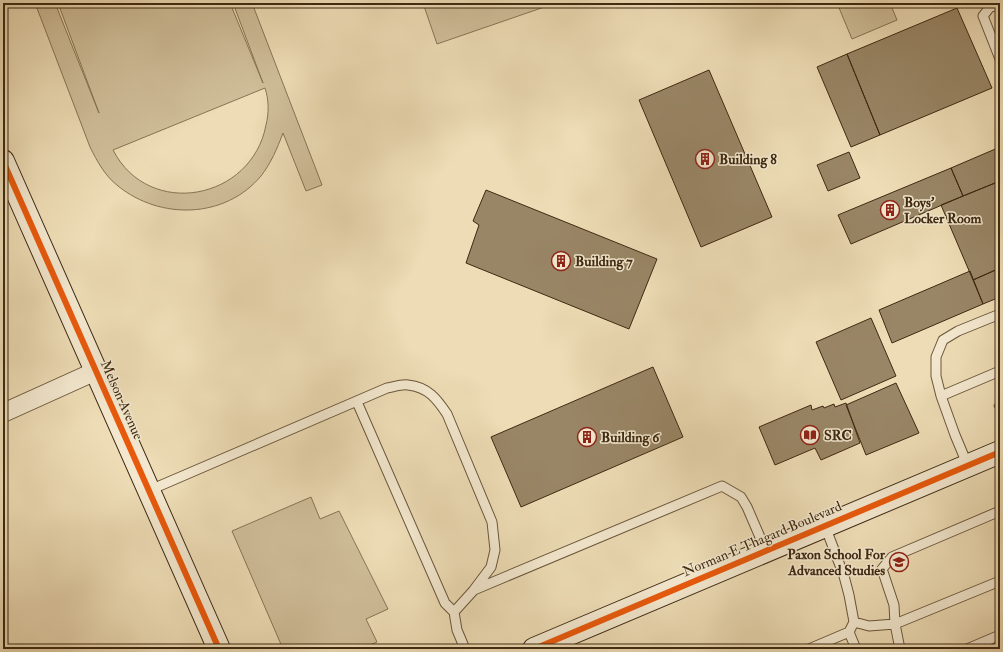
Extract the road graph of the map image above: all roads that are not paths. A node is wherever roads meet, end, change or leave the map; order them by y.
1 (1000, 6) edge
2 (1000, 58) edge
3 (3, 161) edge
4 (8, 187) edge
5 (1000, 314) edge
6 (96, 371) junction
7 (1000, 372) edge
8 (941, 396) junction
9 (357, 402) junction
10 (3, 413) edge
11 (1000, 452) edge
12 (968, 466) junction
13 (150, 490) junction
14 (1000, 511) edge
15 (825, 525) junction
16 (766, 550) junction
17 (1000, 581) edge
18 (473, 591) junction
19 (454, 612) junction
20 (854, 622) junction
21 (895, 624) junction
22 (849, 632) junction
23 (1000, 635) edge
24 (219, 649) edge
25 (465, 649) edge
26 (534, 649) edge
27 (808, 649) edge
28 (856, 649) edge
29 (900, 649) edge
30 (967, 649) edge

1 - 2 lane
3 - 4 street, Melson Avenue
4 - 6 street, Melson Avenue
5 - 8 lane
6 - 10 street
6 - 13 street, Melson Avenue
7 - 8 lane
8 - 12 lane
9 - 13 lane
9 - 18 lane
9 - 19 lane
11 - 12 street, Norman E Thagard Boulevard
12 - 15 street, Norman E Thagard Boulevard
13 - 24 street, Melson Avenue
14 - 21 lane
15 - 16 street, Norman E Thagard Boulevard
15 - 20 lane
16 - 18 lane
16 - 26 street, Norman E Thagard Boulevard
17 - 21 lane
18 - 19 lane
19 - 25 lane
20 - 21 lane
20 - 22 lane
21 - 29 lane
22 - 27 lane
22 - 28 lane
23 - 30 lane

